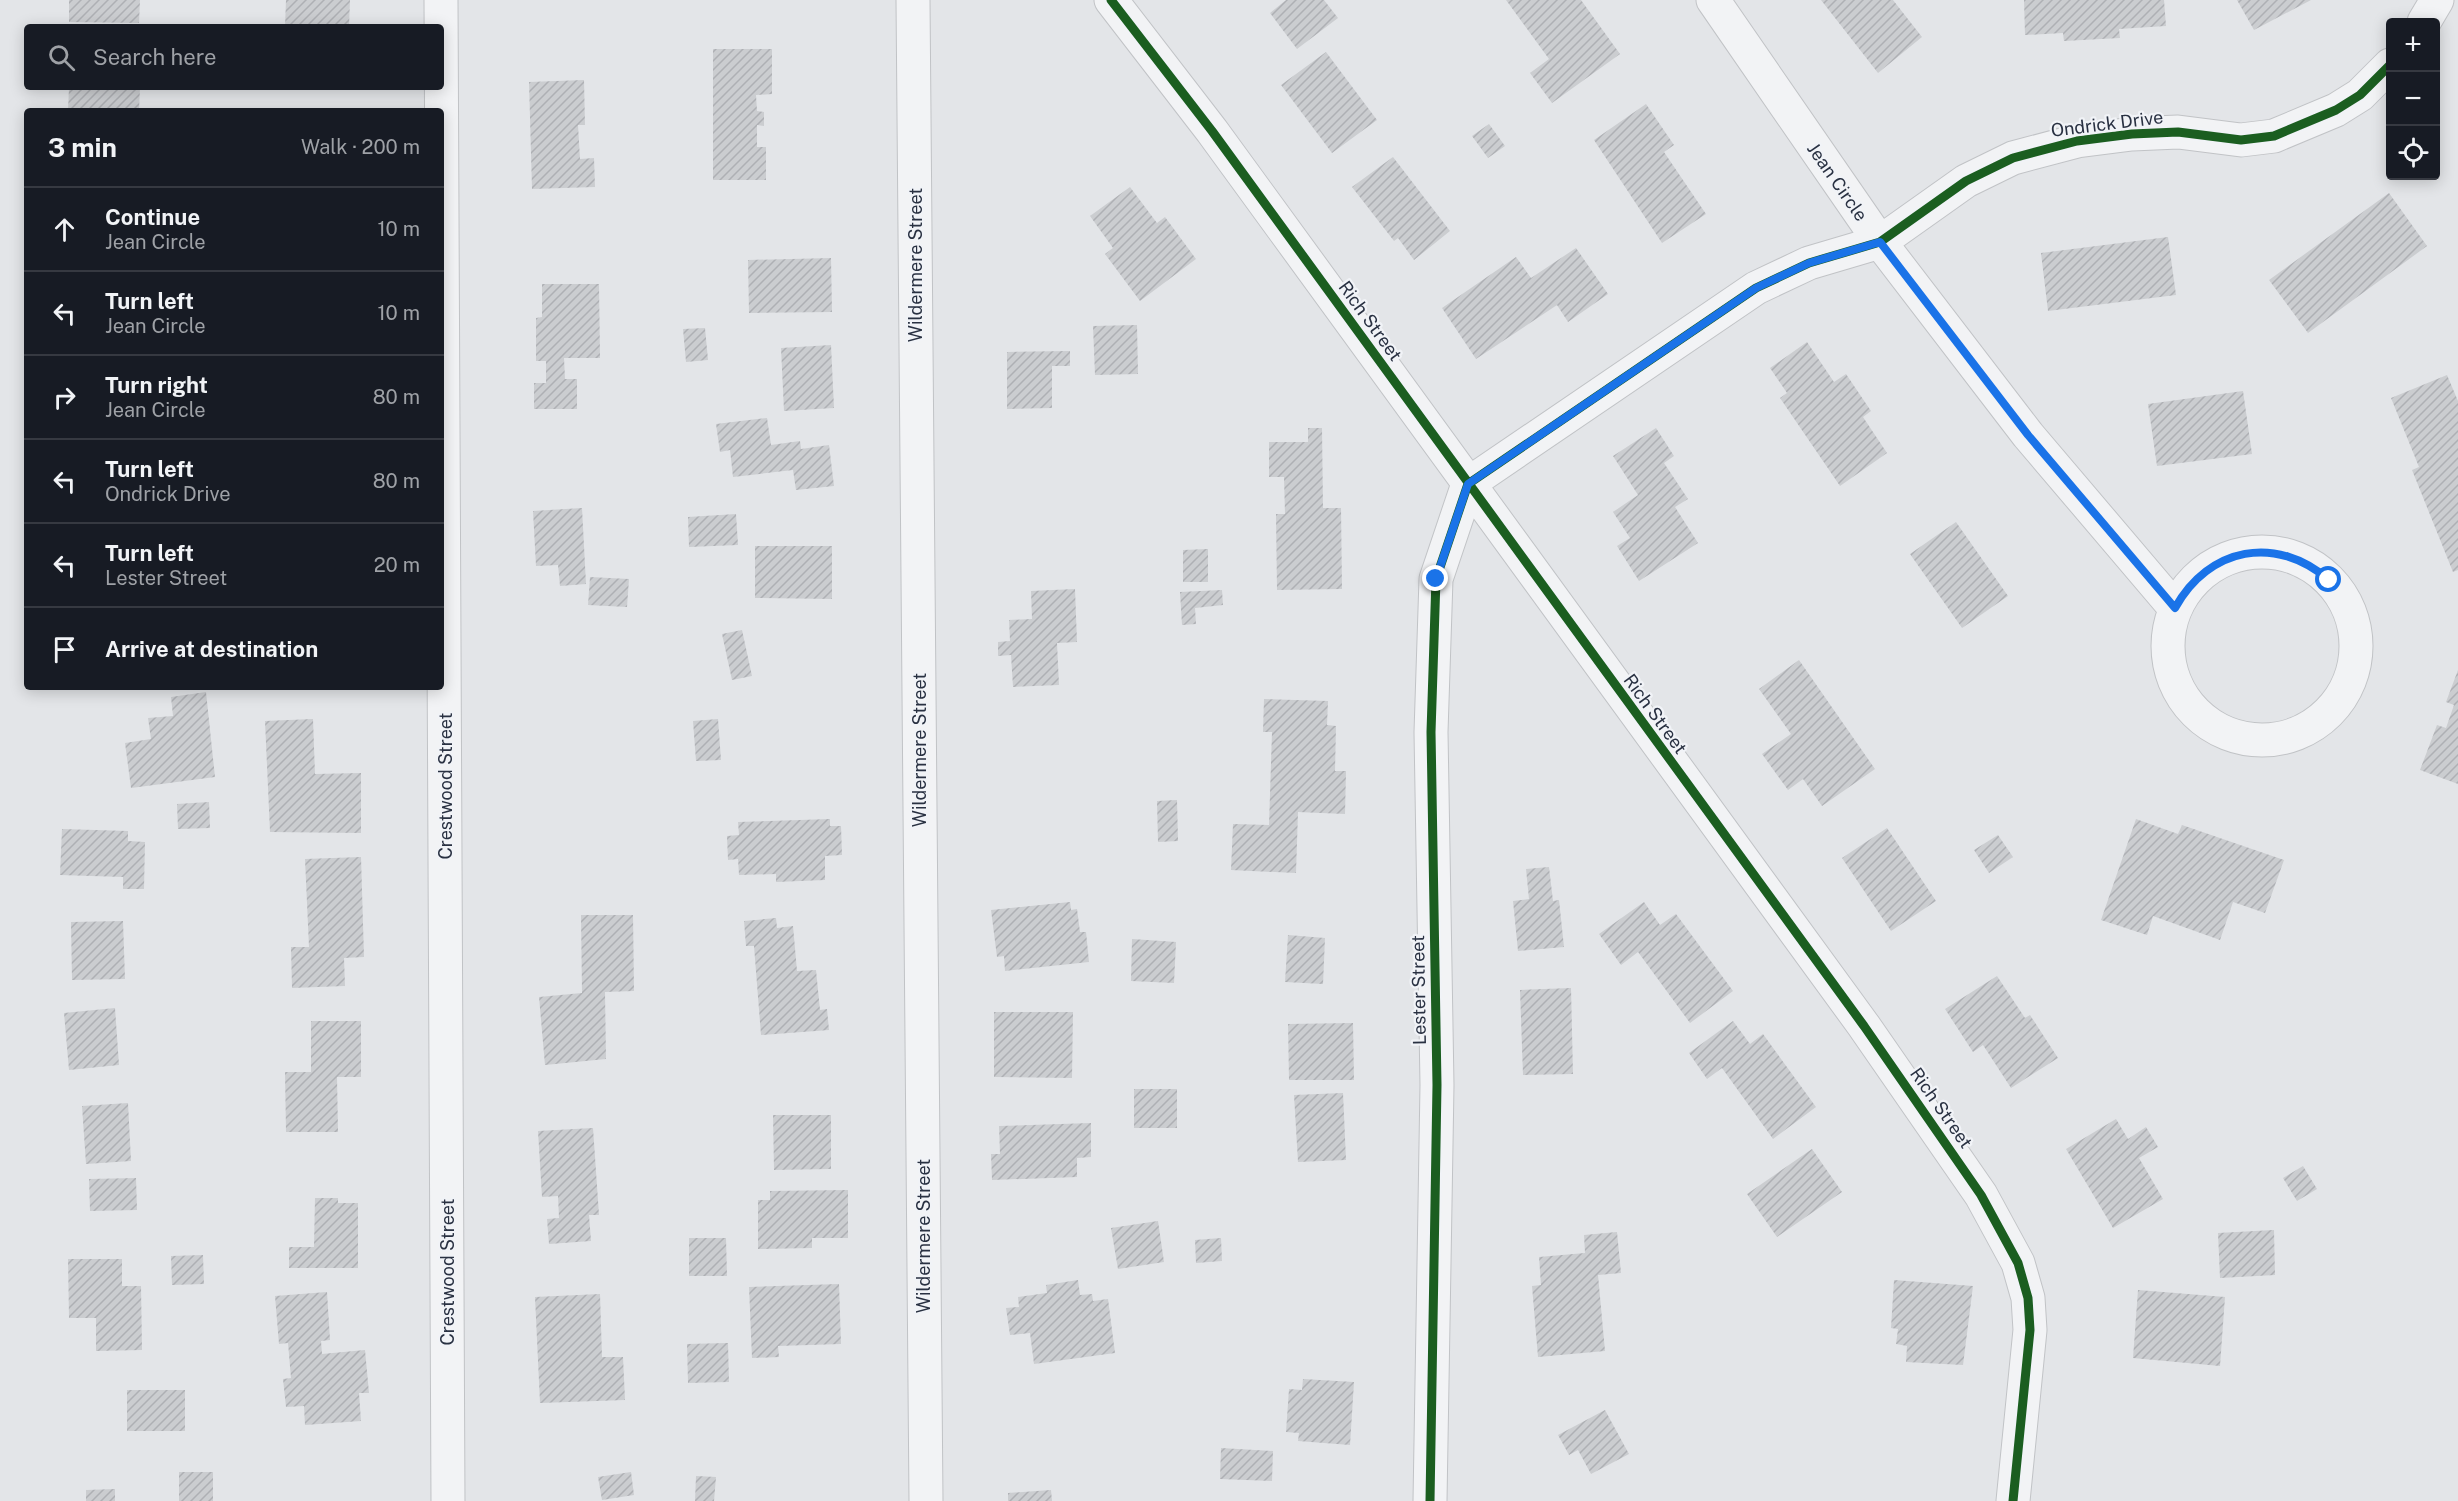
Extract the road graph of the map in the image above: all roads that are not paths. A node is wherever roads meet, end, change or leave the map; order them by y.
1 (441, 0) edge
2 (913, 0) edge
3 (1110, 0) edge
4 (1713, 0) edge
5 (2437, 0) edge
6 (2426, 18) edge
7 (441, 24) edge
8 (2386, 70) edge
9 (441, 90) edge
10 (442, 108) edge
11 (1880, 242) junction
12 (1468, 484) junction
13 (2175, 608) junction
14 (444, 643) edge
15 (448, 1501) edge
16 (926, 1501) edge
17 (1430, 1501) edge
18 (2013, 1501) edge

1 - 7 street, Crestwood Street
2 - 16 street, Wildermere Street
3 - 12 street, Rich Street
4 - 11 street, Jean Circle
5 - 6 street
8 - 11 street, Ondrick Drive
9 - 10 street, Crestwood Street
11 - 12 street, Ondrick Drive
11 - 13 street, Jean Circle
12 - 17 street, Lester Street
12 - 18 street, Rich Street
13 - 13 street
14 - 15 street, Crestwood Street

